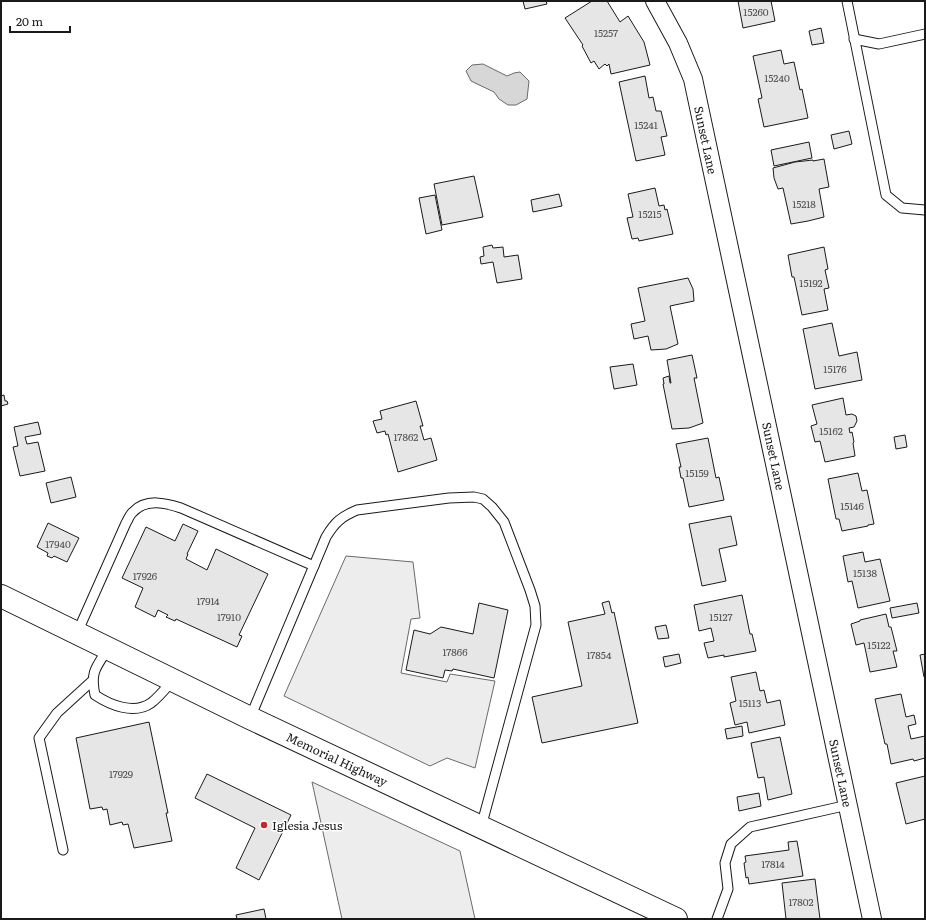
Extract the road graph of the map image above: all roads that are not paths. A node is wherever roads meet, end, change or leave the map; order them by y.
1 (655, 1) edge
2 (847, 1) edge
3 (925, 34) edge
4 (854, 39) junction
5 (925, 210) edge
6 (314, 566) junction
7 (1, 596) edge
8 (77, 633) junction
9 (108, 649) junction
10 (173, 680) junction
11 (92, 681) junction
12 (250, 718) junction
13 (848, 805) junction
14 (481, 827) junction
15 (63, 850) dead end
16 (676, 919) edge
17 (717, 919) edge
18 (872, 919) edge

1 - 13 street, Sunset Lane
2 - 4 lane
3 - 4 lane
4 - 5 lane
6 - 8 lane
6 - 12 lane
6 - 14 lane
7 - 8 main road, Memorial Highway
8 - 9 main road, Memorial Highway
9 - 10 main road, Memorial Highway
9 - 11 lane
10 - 11 lane
10 - 12 main road, Memorial Highway
11 - 15 lane
12 - 14 main road, Memorial Highway
13 - 17 lane
13 - 18 street, Sunset Lane
14 - 16 main road, Memorial Highway

